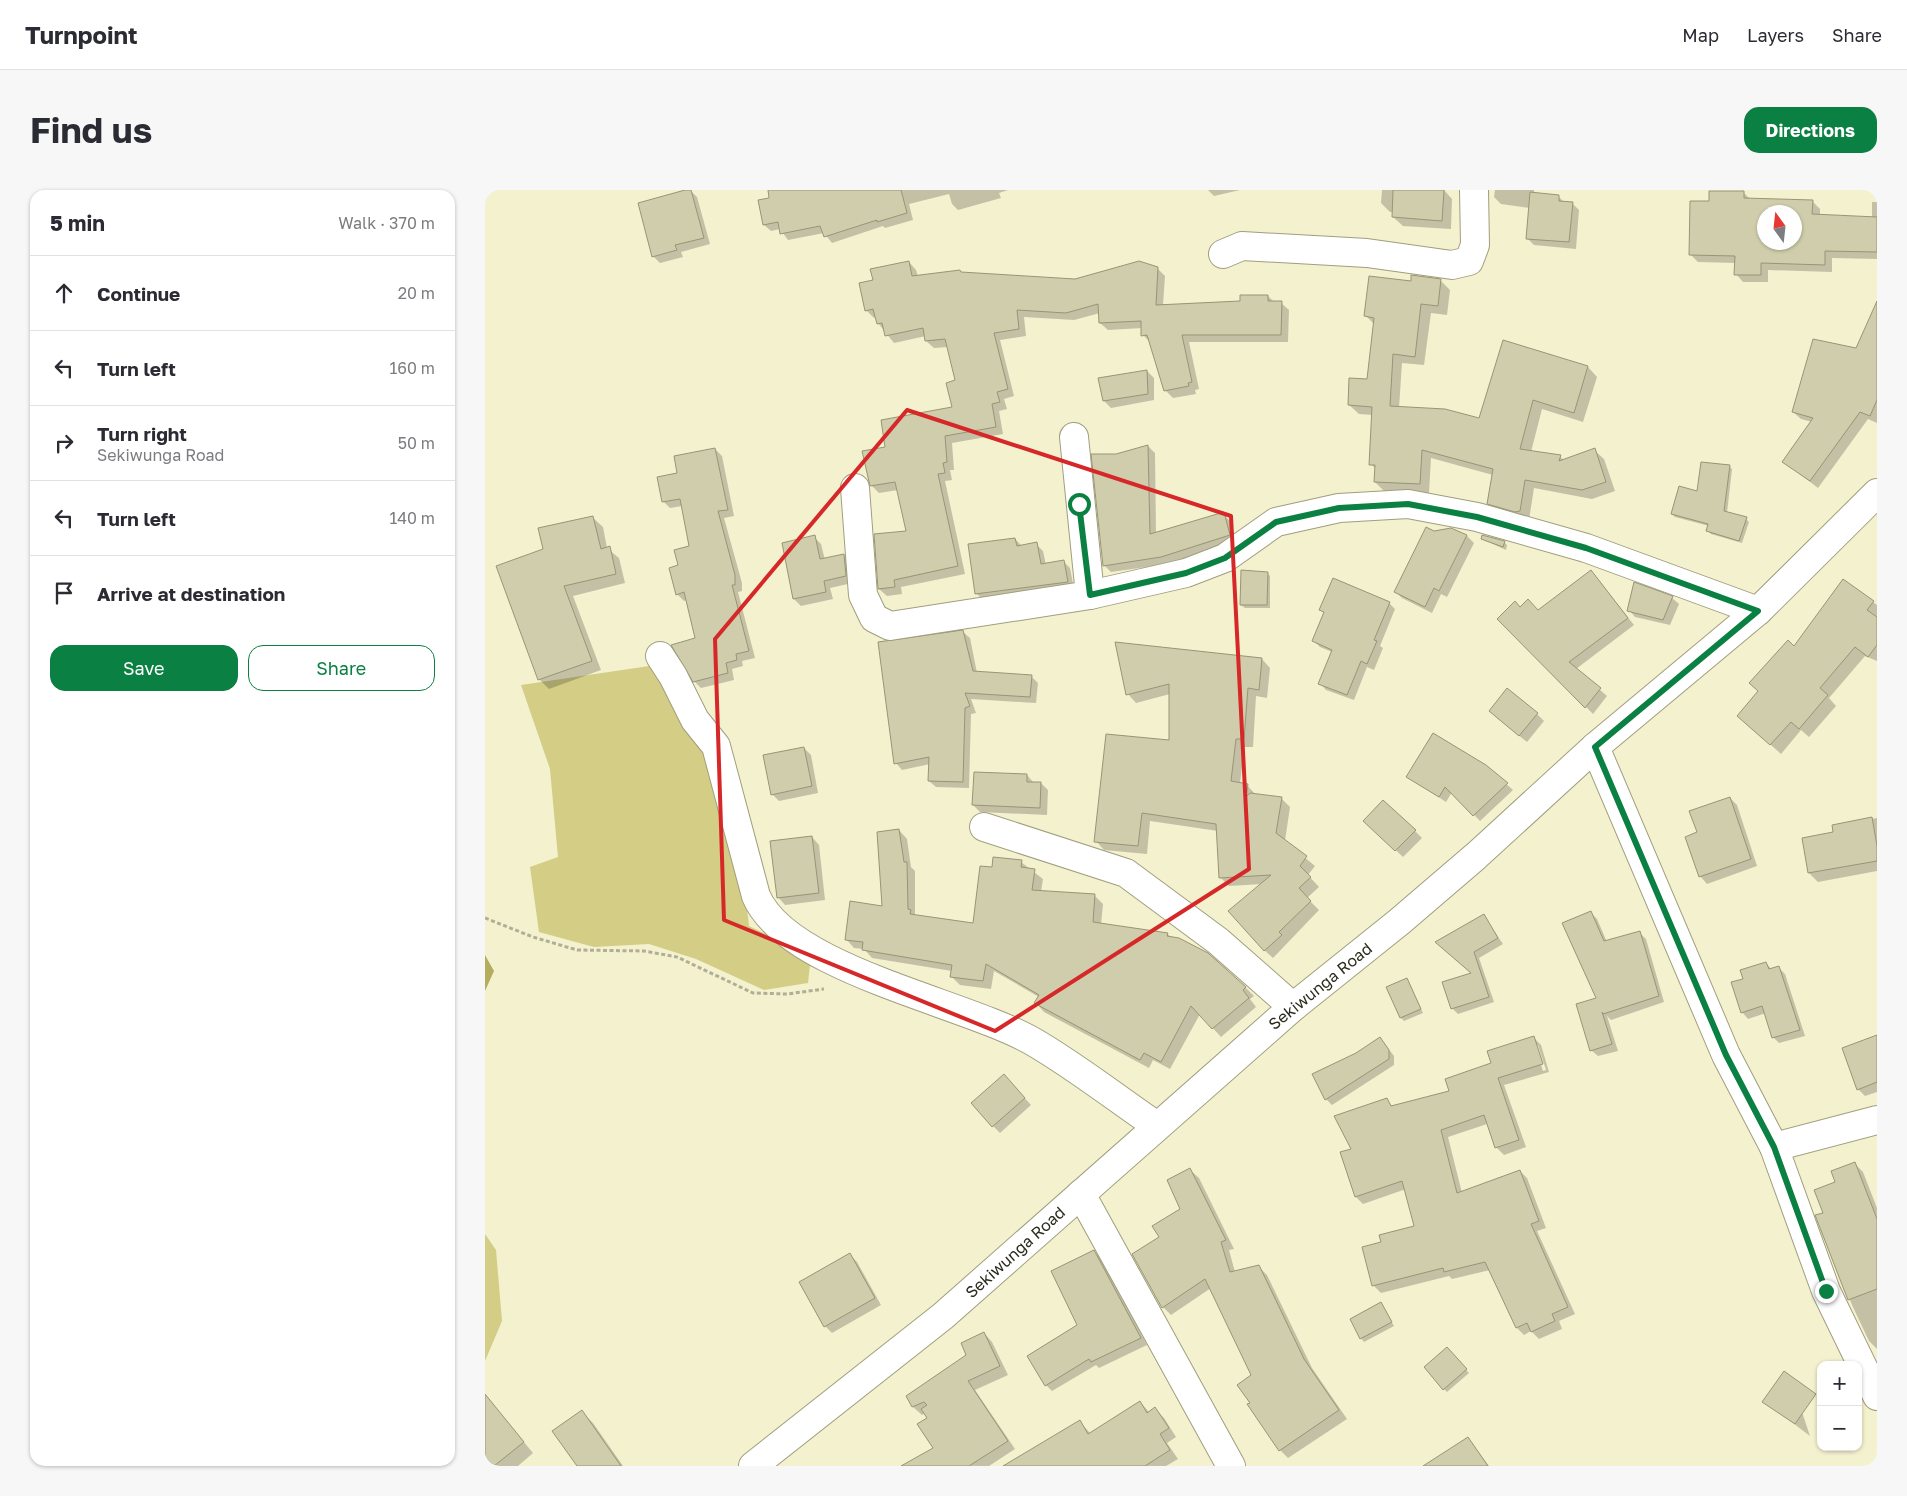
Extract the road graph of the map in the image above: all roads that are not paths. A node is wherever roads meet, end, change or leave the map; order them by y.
1 (1474, 190) edge
2 (1223, 254) dead end
3 (1074, 437) dead end
4 (855, 488) dead end
5 (1877, 493) edge
6 (1090, 595) junction
7 (1758, 611) junction
8 (660, 656) dead end
9 (1595, 747) junction
10 (984, 826) dead end
11 (1293, 1007) junction
12 (1877, 1120) edge
13 (1157, 1126) junction
14 (1774, 1147) junction
15 (1081, 1194) junction
16 (1877, 1396) edge
17 (753, 1466) edge
18 (1231, 1466) edge

1 - 2 street
3 - 6 street
4 - 6 street
5 - 7 street, Sekiwunga Road
6 - 7 street
7 - 9 street, Sekiwunga Road
8 - 13 street
9 - 11 street, Sekiwunga Road
9 - 14 street
10 - 11 street
11 - 13 street, Sekiwunga Road
12 - 14 street
13 - 15 street, Sekiwunga Road
14 - 16 street
15 - 17 street, Sekiwunga Road
15 - 18 street

